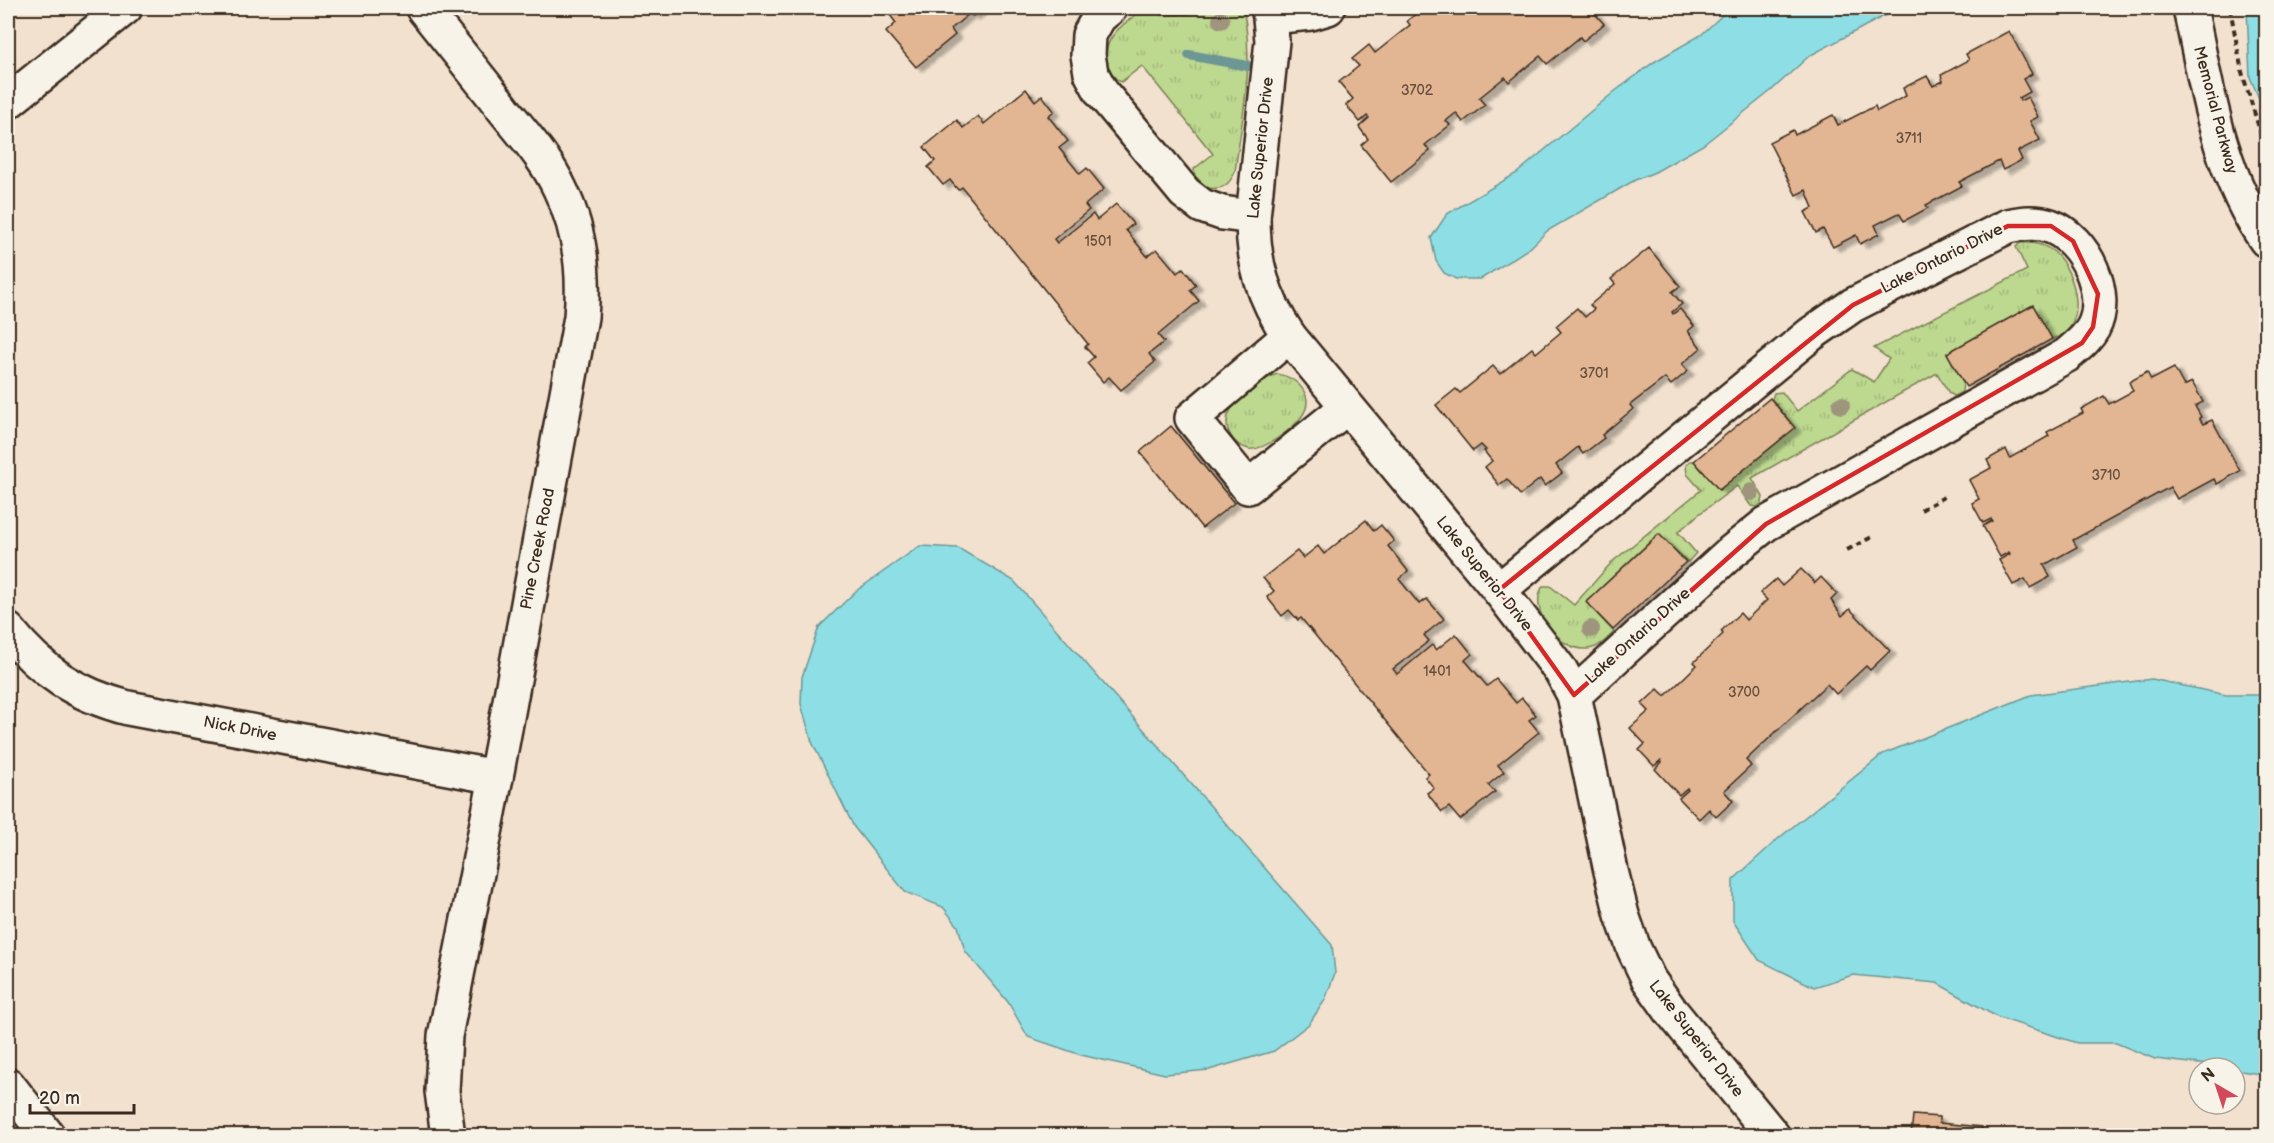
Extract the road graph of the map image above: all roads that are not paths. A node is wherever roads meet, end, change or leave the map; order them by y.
1 (125, 8) edge
2 (423, 8) edge
3 (1110, 8) edge
4 (1328, 8) edge
5 (2190, 8) edge
6 (1269, 12) edge
7 (8, 102) edge
8 (1253, 217) junction
9 (2266, 240) edge
10 (1289, 336) junction
11 (1347, 407) junction
12 (1499, 590) junction
13 (8, 630) edge
14 (1574, 695) junction
15 (496, 777) junction
16 (8, 1085) edge
17 (48, 1136) edge
18 (448, 1136) edge
19 (1773, 1136) edge

1 - 7 main road
2 - 15 main road, Pine Creek Road
3 - 8 main road
4 - 6 main road
5 - 9 main road, Memorial Parkway
6 - 8 main road, Lake Superior Drive
8 - 10 main road, Lake Superior Drive
10 - 11 main road, Lake Superior Drive
10 - 11 main road
11 - 12 main road, Lake Superior Drive
12 - 14 main road, Lake Superior Drive
12 - 14 main road, Lake Ontario Drive
13 - 15 main road, Nick Drive
14 - 19 main road, Lake Superior Drive
15 - 18 main road, Pine Creek Road
16 - 17 main road

